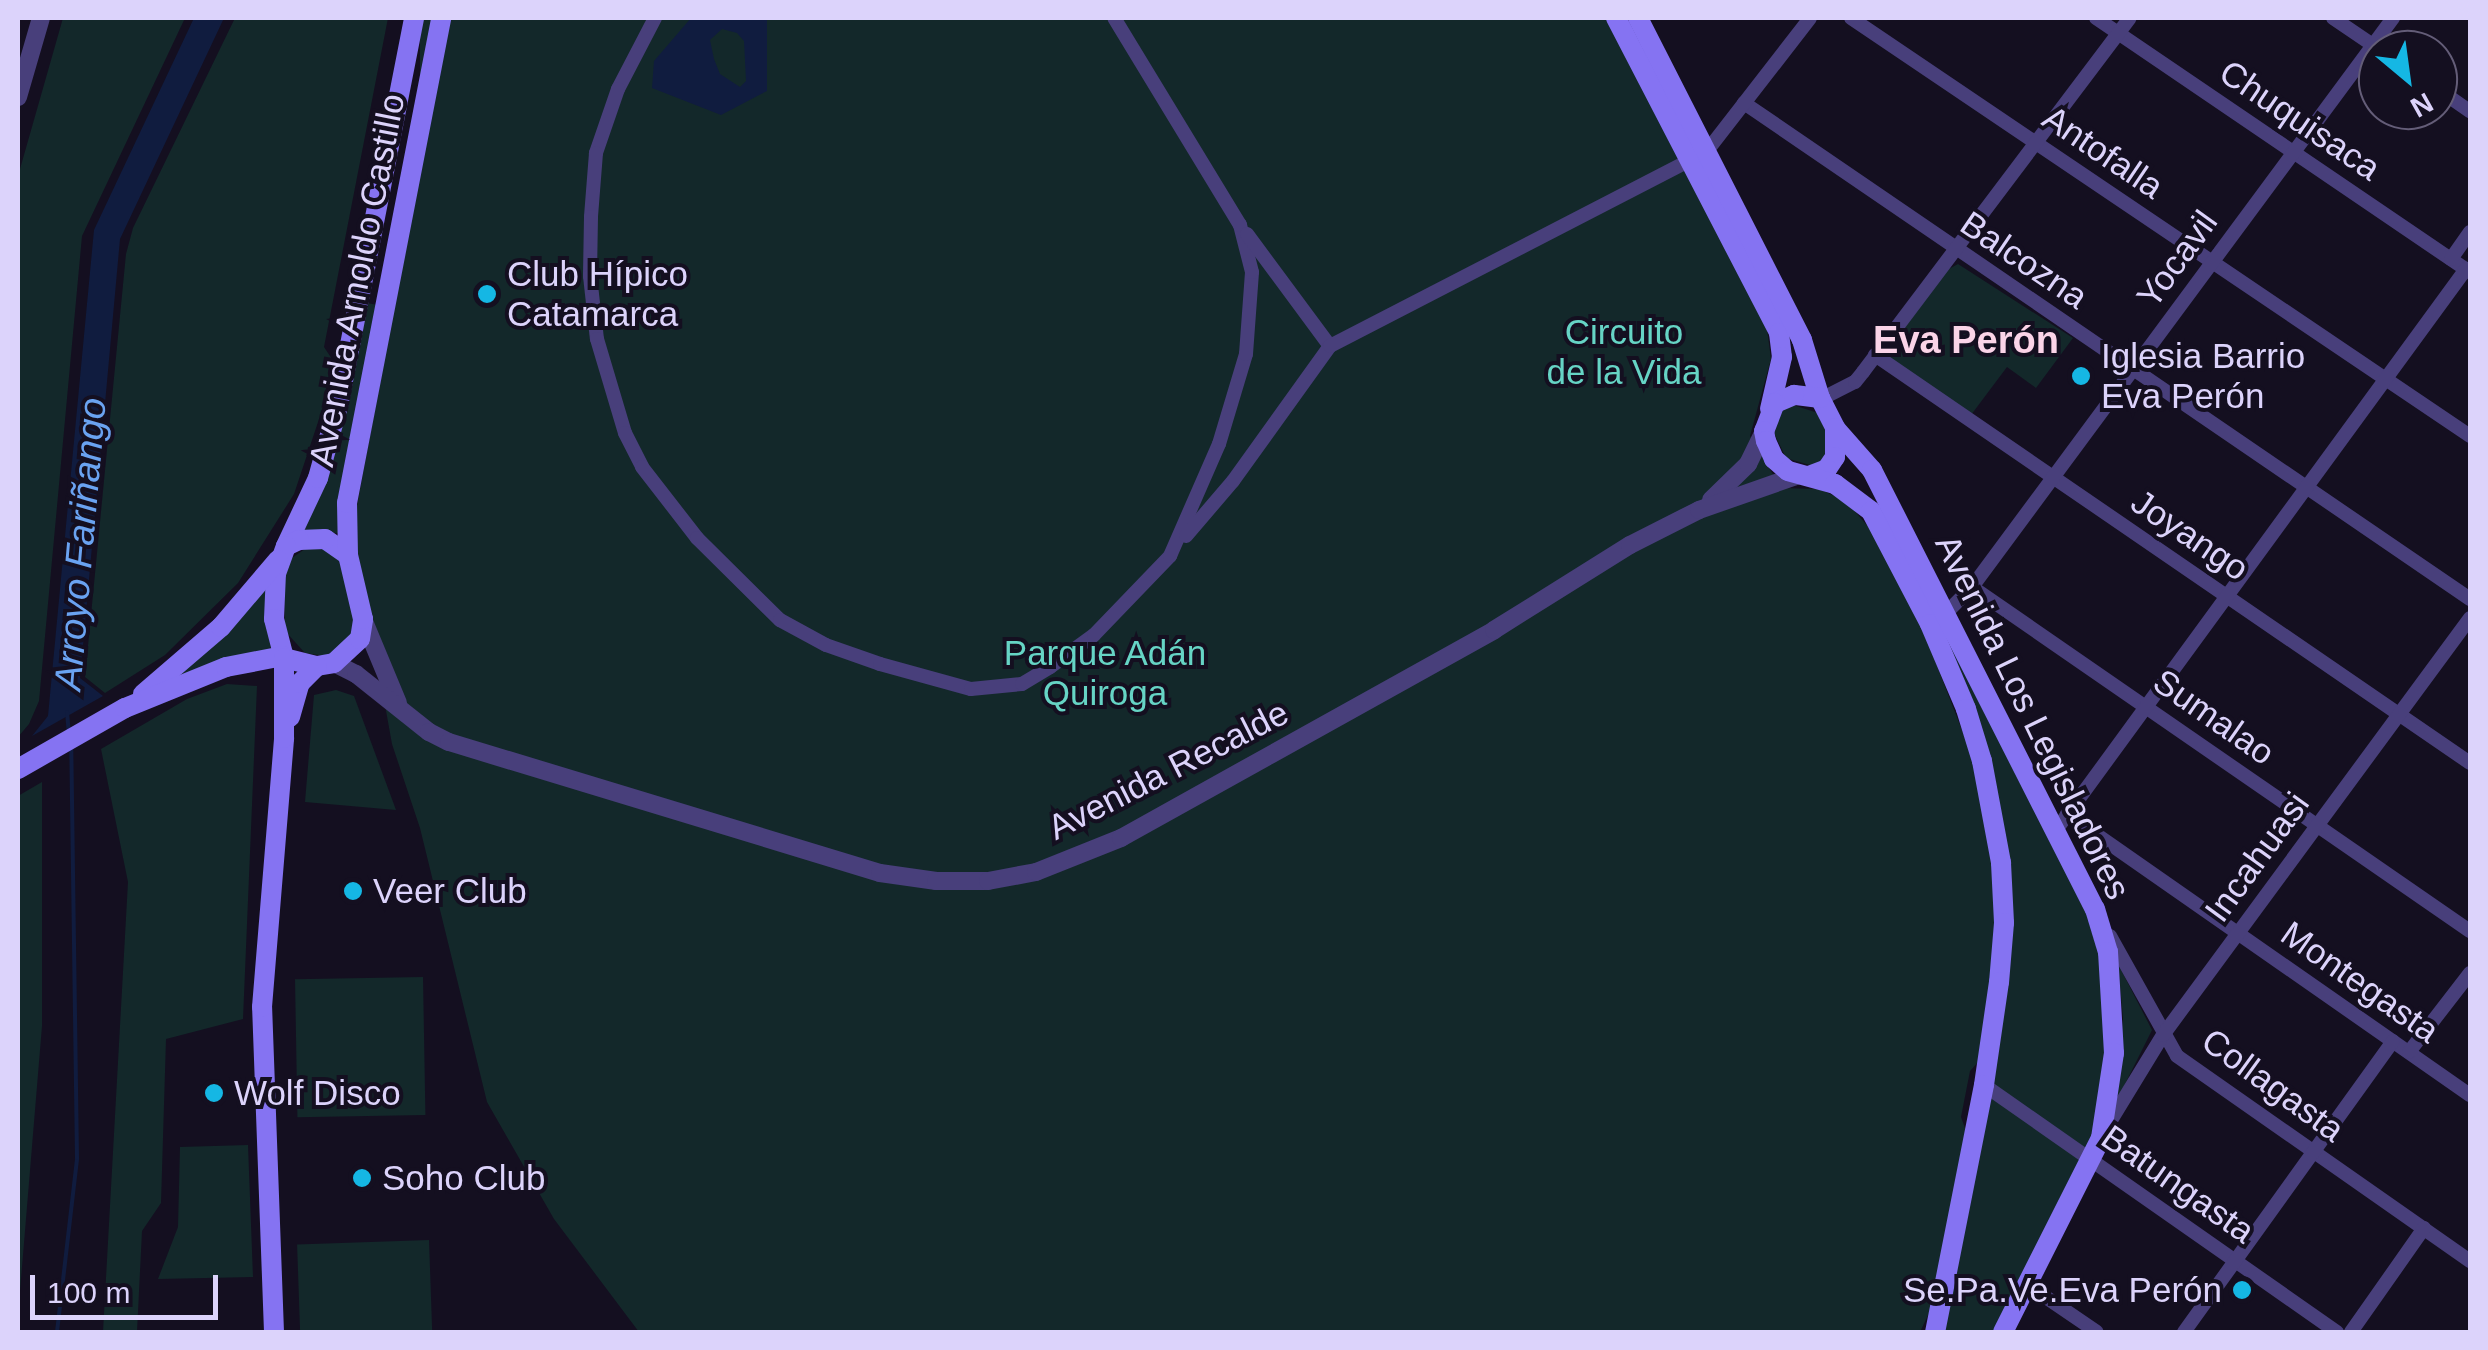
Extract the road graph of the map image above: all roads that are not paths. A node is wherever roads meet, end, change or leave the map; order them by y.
1 (40, 18) edge
2 (414, 18) edge
3 (441, 18) edge
4 (655, 18) edge
5 (1114, 18) edge
6 (1616, 18) edge
7 (1638, 18) edge
8 (1810, 18) edge
9 (1851, 18) edge
10 (2096, 18) edge
11 (2130, 18) edge
12 (2333, 18) edge
13 (2118, 33) junction
14 (2358, 34) edge
15 (2358, 71) edge
16 (18, 97) edge
17 (1744, 104) junction
18 (2036, 142) junction
19 (2294, 152) junction
20 (1698, 156) junction
21 (1240, 226) junction
22 (2470, 232) edge
23 (1954, 250) junction
24 (2451, 258) junction
25 (2212, 262) junction
26 (2468, 271) edge
27 (1330, 346) junction
28 (1875, 355) junction
29 (2133, 370) junction
30 (2386, 379) junction
31 (1820, 398) junction
32 (1770, 409) junction
33 (1835, 428) junction
34 (1764, 430) junction
35 (2470, 436) edge
36 (1804, 476) junction
37 (2053, 478) junction
38 (2306, 488) junction
39 (1700, 510) junction
40 (282, 552) junction
41 (348, 556) junction
42 (1170, 556) junction
43 (1972, 587) junction
44 (2227, 596) junction
45 (2470, 599) edge
46 (2470, 618) edge
47 (363, 619) junction
48 (1938, 620) junction
49 (283, 657) junction
50 (325, 665) junction
51 (2146, 707) junction
52 (125, 708) junction
53 (401, 708) junction
54 (2400, 715) junction
55 (284, 738) junction
56 (2470, 763) edge
57 (18, 769) edge
58 (2062, 822) junction
59 (2318, 826) junction
60 (2095, 909) junction
61 (2470, 931) edge
62 (2238, 933) junction
63 (2470, 973) edge
64 (2163, 1034) junction
65 (2393, 1042) junction
66 (2409, 1052) junction
67 (1984, 1085) junction
68 (2470, 1095) edge
69 (2101, 1138) junction
70 (2314, 1152) junction
71 (2092, 1160) junction
72 (2424, 1228) junction
73 (2235, 1261) junction
74 (2470, 1261) edge
75 (2028, 1285) junction
76 (274, 1332) edge
77 (1935, 1332) edge
78 (2004, 1332) edge
79 (2097, 1332) edge
80 (2184, 1332) edge
81 (2336, 1332) edge
82 (2351, 1332) edge

1 - 16 street
2 - 40 main road, Avenida Arnoldo Castillo
3 - 41 main road, Avenida Arnoldo Castillo
4 - 42 street
5 - 21 street
6 - 20 main road
7 - 20 main road
8 - 17 street
9 - 18 street, Antofalla
10 - 13 street, Chuquisaca
11 - 13 street
12 - 14 street
13 - 18 street
13 - 19 street, Chuquisaca
15 - 19 street, Yocavil
17 - 20 street
17 - 23 street, Balcozna
18 - 23 street
18 - 25 street, Antofalla
19 - 24 street, Chuquisaca
19 - 25 street, Yocavil
20 - 27 street
20 - 31 main road
20 - 32 main road
21 - 27 street
21 - 42 street
22 - 24 street
23 - 28 street
23 - 29 street, Balcozna
24 - 26 street, Chuquisaca
25 - 29 street, Yocavil
25 - 30 street, Antofalla
26 - 30 street
27 - 42 street
28 - 31 street
28 - 37 street, Joyango
29 - 37 street, Yocavil
29 - 38 street, Balcozna
30 - 35 street, Antofalla
30 - 38 street
31 - 32 main road
31 - 33 main road
32 - 34 main road
33 - 36 main road
33 - 48 main road, Avenida Los Legisladores
34 - 36 main road
34 - 39 street, Avenida Recalde
36 - 39 street, Avenida Recalde
36 - 48 main road, Avenida Los Legisladores
37 - 43 street, Yocavil
37 - 44 street, Joyango
38 - 44 street
38 - 45 street, Balcozna
39 - 53 street, Avenida Recalde
40 - 41 main road
40 - 49 main road
40 - 52 main road
41 - 47 main road
43 - 48 street, Yocavil
43 - 51 street, Sumalao
44 - 51 street
44 - 54 street, Joyango
46 - 54 street, Incahuasi
47 - 50 main road
47 - 53 street
48 - 58 main road, Avenida Los Legisladores
48 - 67 main road, Avenida Los Legisladores
49 - 50 main road
49 - 52 main road
49 - 55 main road
50 - 53 street, Avenida Recalde
50 - 55 main road
51 - 58 street
51 - 59 street, Sumalao
52 - 57 main road
54 - 56 street, Joyango
54 - 59 street, Incahuasi
55 - 76 main road
58 - 60 main road, Avenida Los Legisladores
58 - 62 street, Montegasta
59 - 61 street, Sumalao
59 - 62 street, Incahuasi
60 - 64 street, Collagasta
60 - 69 main road, Avenida Los Legisladores
62 - 64 street, Incahuasi
62 - 65 street, Montegasta
63 - 66 street
64 - 69 street, Incahuasi
64 - 70 street, Collagasta
65 - 66 street, Montegasta
65 - 70 street
66 - 68 street, Montegasta
67 - 71 street, Batungasta
67 - 77 main road, Avenida Los Legisladores
69 - 71 main road, Avenida Los Legisladores
70 - 72 street, Collagasta
70 - 73 street
71 - 73 street, Batungasta
71 - 75 main road, Avenida Los Legisladores
72 - 74 street, Collagasta
72 - 82 street
73 - 80 street
73 - 81 street, Batungasta
75 - 78 main road, Avenida Los Legisladores
75 - 79 street

